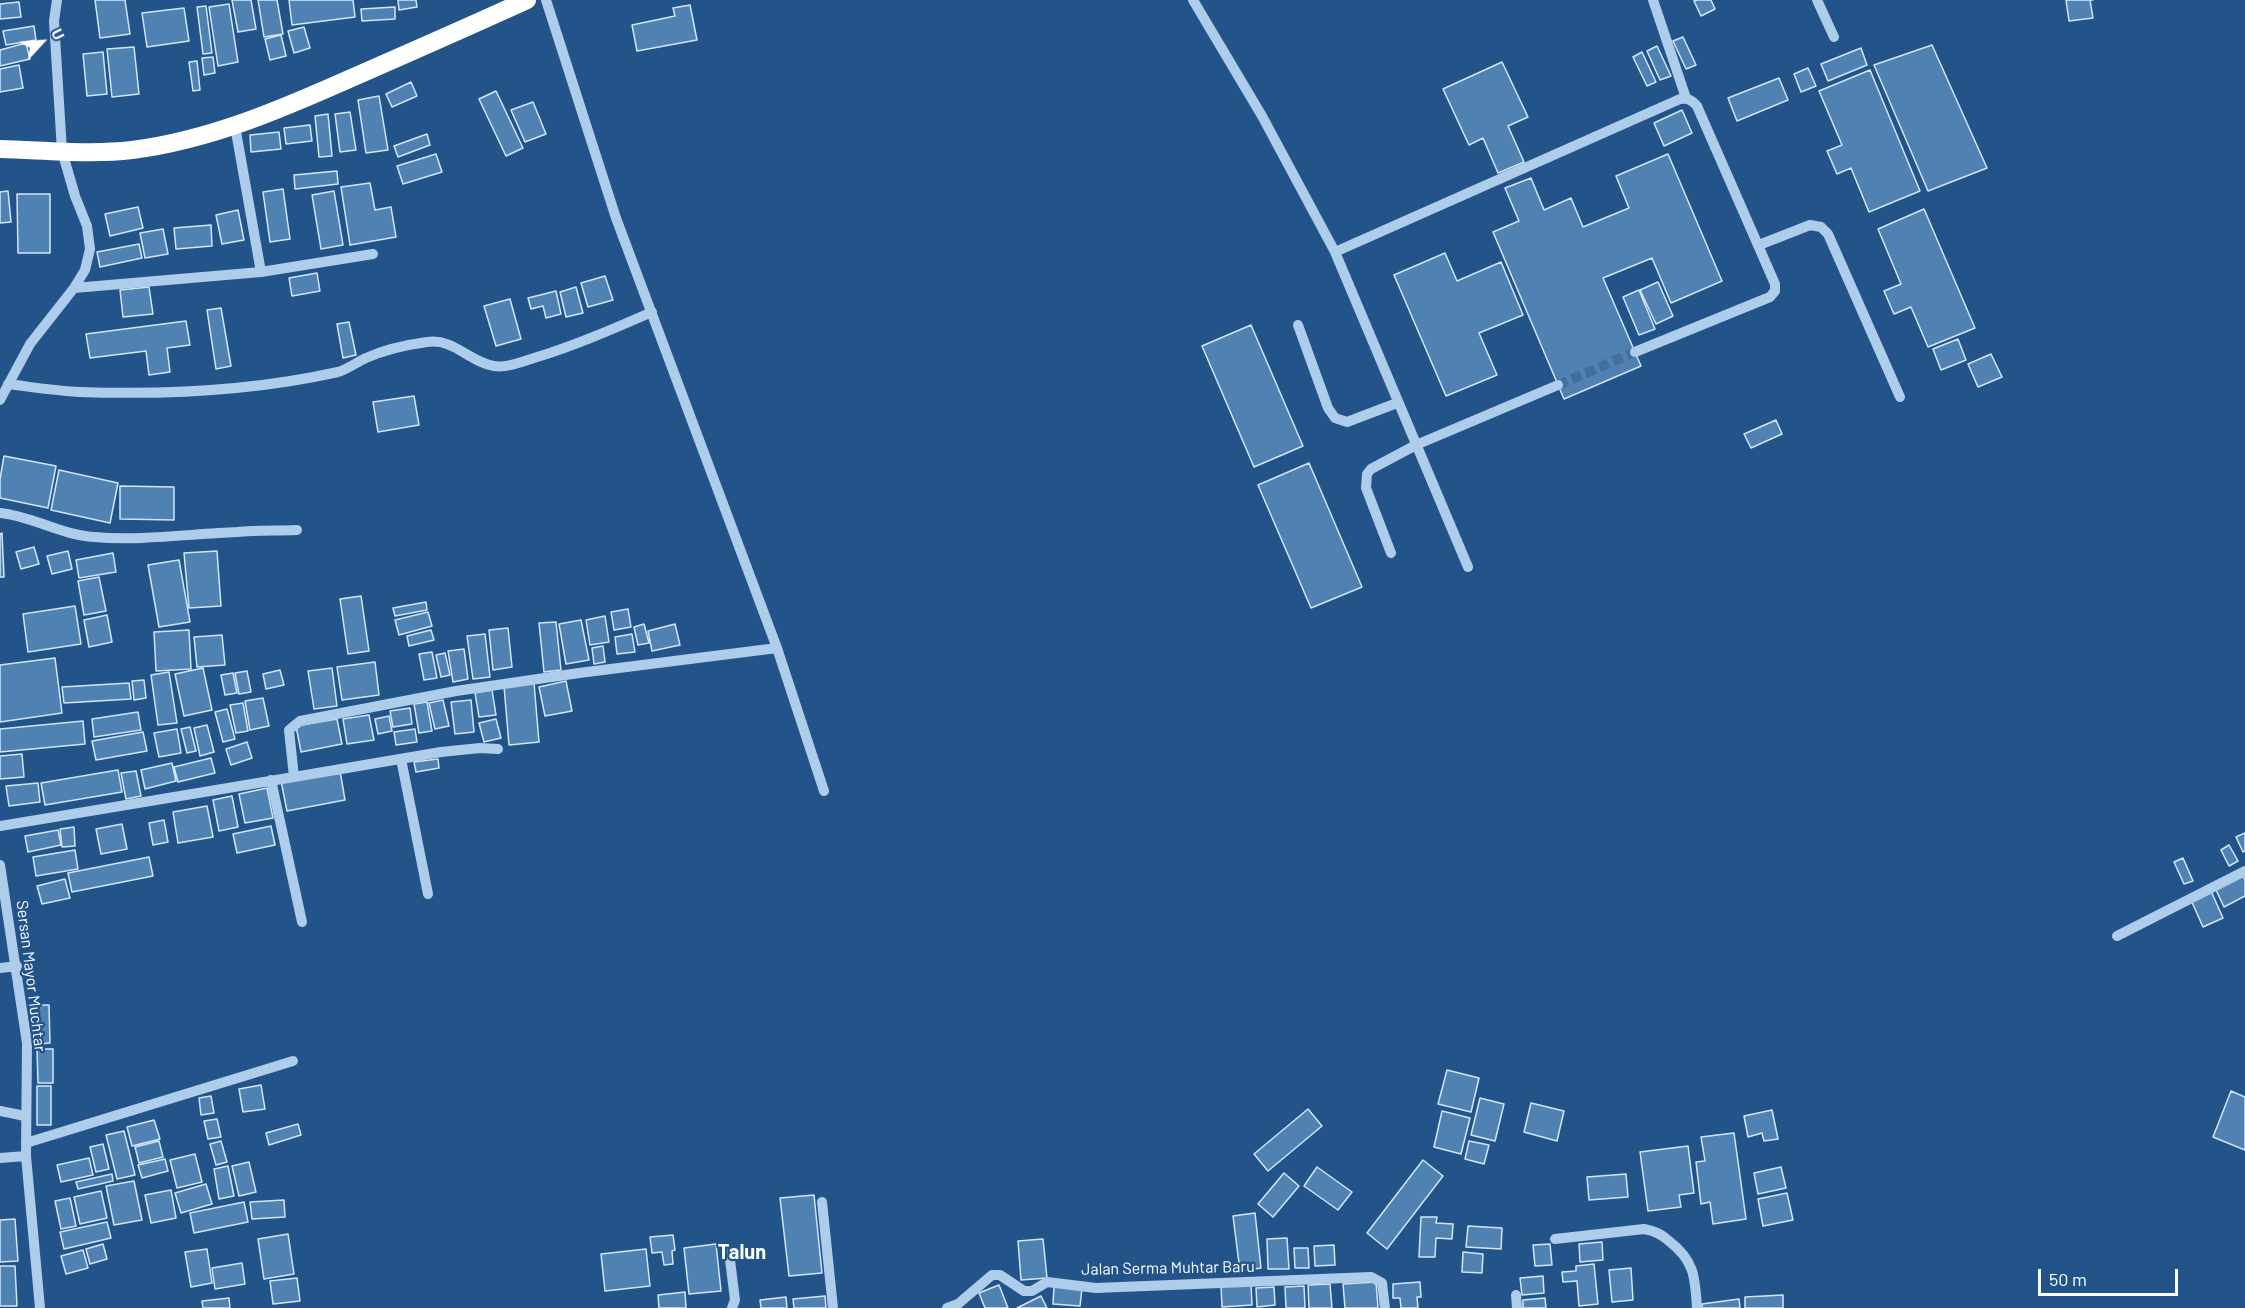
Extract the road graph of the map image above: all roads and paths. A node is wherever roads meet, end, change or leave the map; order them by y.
1 (57, 0) edge
2 (527, 0) edge
3 (546, 0) edge
4 (1193, 0) edge
5 (1653, 0) edge
6 (1818, 0) edge
7 (1834, 37) dead end
8 (1686, 98) junction
9 (235, 126) junction
10 (0, 149) edge
11 (62, 151) junction
12 (1759, 245) junction
13 (1335, 252) junction
14 (374, 254) dead end
15 (261, 272) junction
16 (74, 288) junction
17 (652, 312) junction
18 (1298, 325) dead end
19 (1635, 352) tunnel mouth
20 (8, 384) junction
21 (1558, 385) tunnel mouth
22 (1900, 397) dead end
23 (0, 400) edge
24 (1397, 403) junction
25 (1416, 445) junction
26 (0, 513) edge
27 (297, 530) dead end
28 (1391, 553) dead end
29 (1468, 567) dead end
30 (777, 648) junction
31 (498, 749) dead end
32 (401, 759) junction
33 (294, 777) junction
34 (271, 780) junction
35 (824, 791) dead end
36 (0, 826) edge
37 (0, 864) edge
38 (2245, 871) edge
39 (1, 878) edge
40 (428, 894) dead end
41 (302, 922) dead end
42 (2117, 936) dead end
43 (17, 966) junction
44 (0, 968) edge
45 (293, 1061) dead end
46 (0, 1111) edge
47 (25, 1116) junction
48 (26, 1143) junction
49 (26, 1156) junction
50 (0, 1158) edge
51 (822, 1203) dead end
52 (1555, 1239) dead end
53 (729, 1252) dead end
54 (1516, 1295) dead end
55 (40, 1308) edge
56 (732, 1308) edge
57 (833, 1308) edge
58 (947, 1308) edge
59 (1384, 1308) edge
60 (1517, 1308) edge
61 (1697, 1308) edge

1 - 11 street
2 - 9 highway
3 - 17 street
4 - 13 street
5 - 8 street
6 - 7 street
8 - 12 street
8 - 13 street
9 - 11 highway
9 - 15 street
10 - 11 highway
11 - 16 street
12 - 19 street
12 - 22 street
13 - 24 street
14 - 15 street
15 - 16 street
16 - 20 street
17 - 20 street
17 - 30 street
18 - 24 street
20 - 23 street
21 - 25 street
24 - 25 street
25 - 28 street
25 - 29 street
26 - 27 street
30 - 33 street
30 - 35 street
31 - 32 street
32 - 33 street
32 - 40 street
33 - 34 street
34 - 36 street
34 - 41 street
37 - 39 street, Sersan Mayor Muchtar
38 - 42 street
39 - 43 street, Sersan Mayor Muchtar
43 - 44 street
43 - 47 street, Sersan Mayor Muchtar
45 - 48 street
46 - 47 street
47 - 48 street, Sersan Mayor Muchtar
48 - 49 street, Sersan Mayor Muchtar
49 - 50 street
49 - 55 street, Sersan Mayor Muchtar
51 - 57 street
52 - 61 street
53 - 56 street
54 - 60 street
58 - 59 street, Jalan Serma Muhtar Baru

